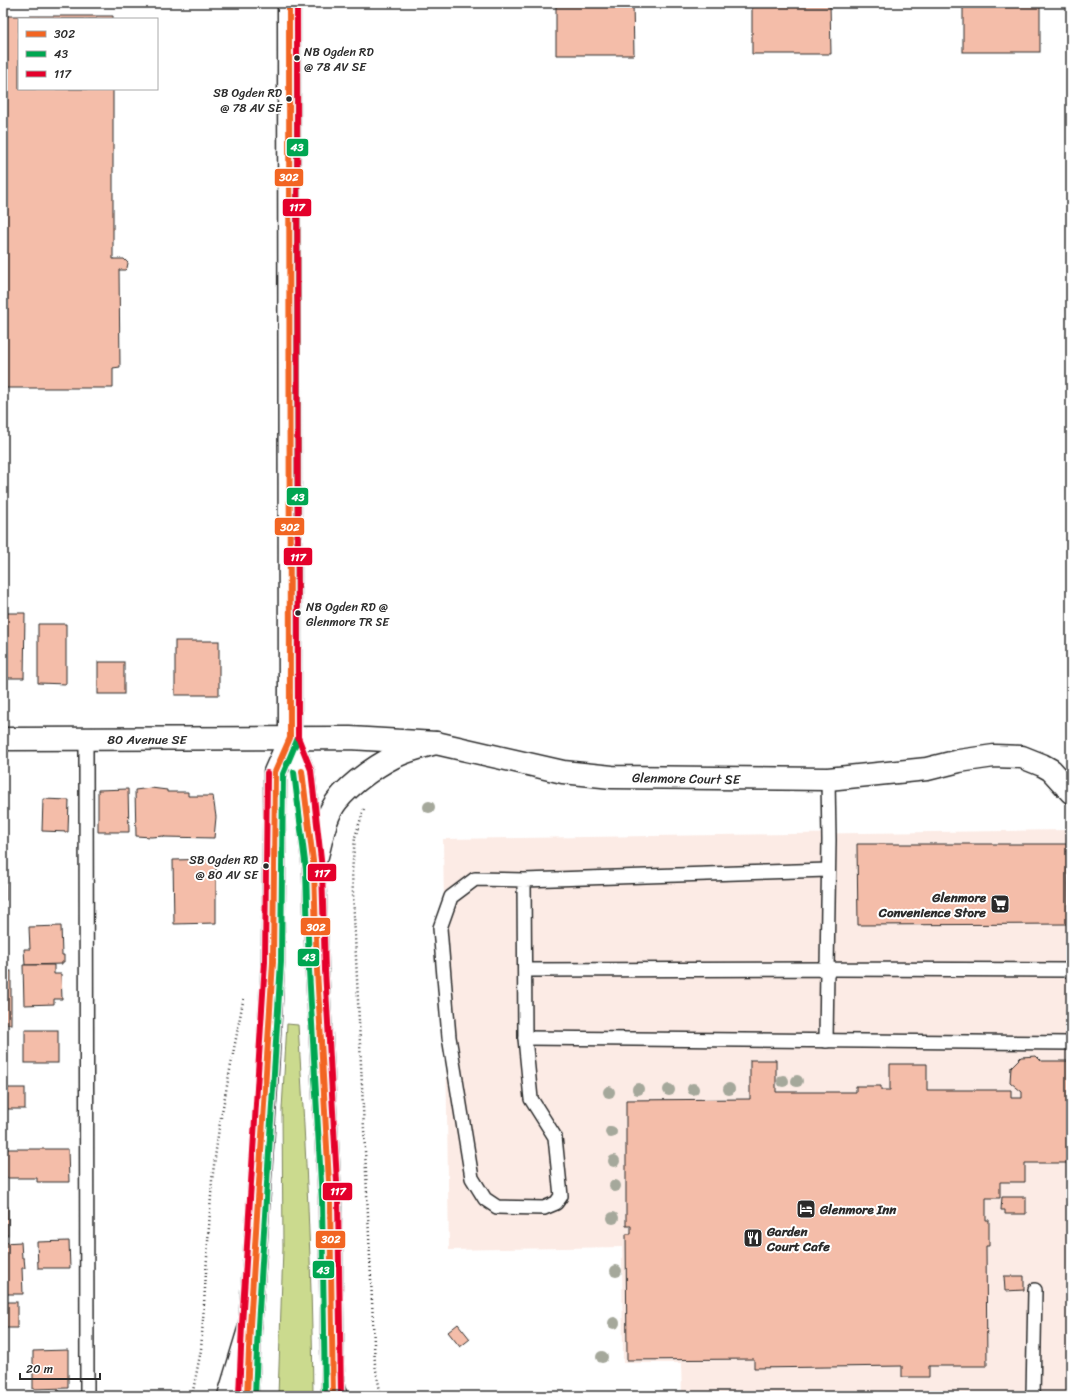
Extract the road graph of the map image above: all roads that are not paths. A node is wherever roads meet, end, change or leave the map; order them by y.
1 (289, 3) edge
2 (290, 738) junction
3 (3, 739) edge
4 (86, 739) junction
5 (436, 743) junction
6 (828, 779) junction
7 (1071, 792) edge
8 (314, 869) junction
9 (828, 870) junction
10 (524, 880) junction
11 (827, 969) junction
12 (525, 970) junction
13 (1071, 970) edge
14 (525, 1038) junction
15 (826, 1041) junction
16 (1071, 1042) edge
17 (1035, 1290) dead end
18 (250, 1326) junction
19 (334, 1394) edge
20 (86, 1396) edge
21 (229, 1396) edge
22 (247, 1396) edge
23 (1033, 1396) edge

1 - 2 main road
2 - 4 main road, 80 Avenue SE
2 - 5 main road, Glenmore Court SE
2 - 8 main road
2 - 18 main road
3 - 4 main road, 80 Avenue SE
4 - 20 lane
5 - 6 main road, Glenmore Court SE
5 - 8 main road
6 - 7 main road, Glenmore Court SE
6 - 9 lane
8 - 19 main road
9 - 10 lane
9 - 11 lane
10 - 12 lane
10 - 14 lane
11 - 12 lane
11 - 13 lane
11 - 15 lane
12 - 14 lane
14 - 15 lane
15 - 16 lane
17 - 23 lane
18 - 21 main road
18 - 22 main road

